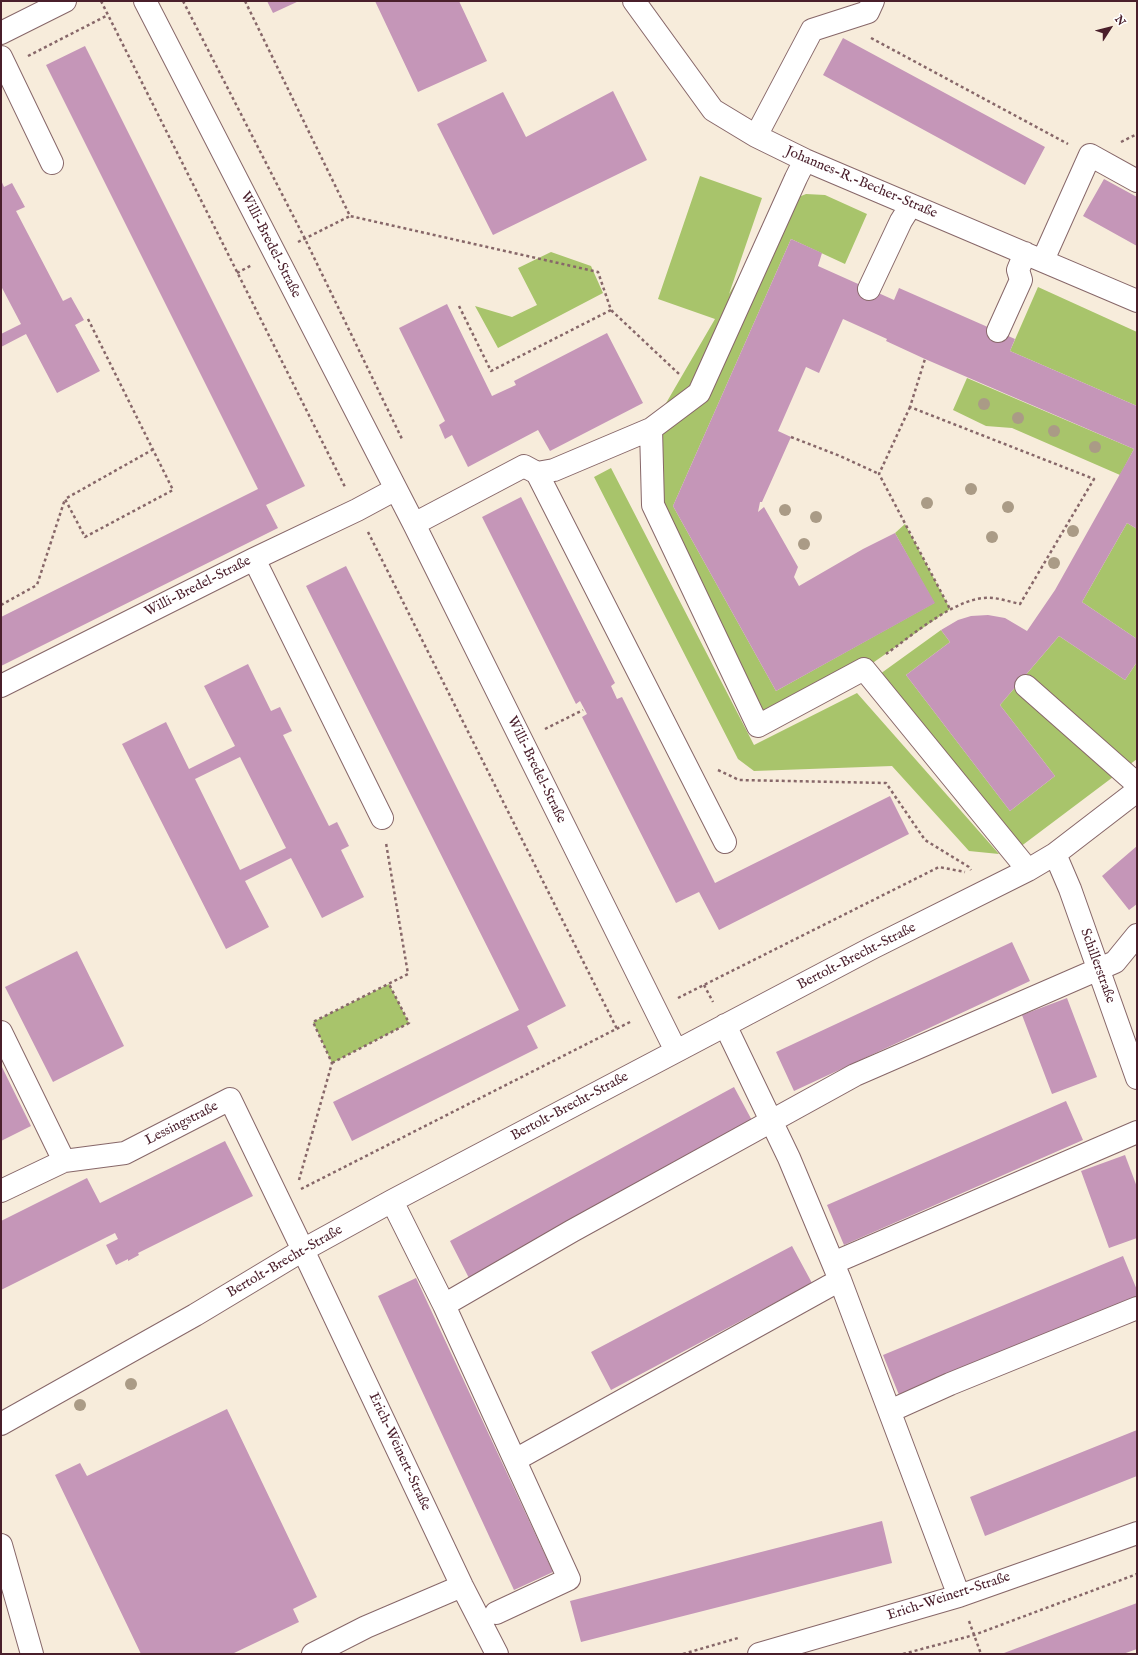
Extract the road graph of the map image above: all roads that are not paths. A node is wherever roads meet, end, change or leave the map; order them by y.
1 (65, 1) edge
2 (145, 1) edge
3 (634, 1) edge
4 (873, 1) edge
5 (1, 33) edge
6 (4, 62) edge
7 (756, 136) junction
8 (805, 160) junction
9 (52, 163) dead end
10 (1137, 181) edge
11 (911, 205) junction
12 (1034, 257) junction
13 (869, 289) dead end
14 (1137, 301) edge
15 (998, 331) dead end
16 (651, 429) junction
17 (537, 473) junction
18 (396, 489) junction
19 (414, 524) junction
20 (254, 559) junction
21 (1, 686) edge
22 (1026, 686) dead end
23 (1137, 784) edge
24 (1137, 790) edge
25 (382, 818) road end
26 (725, 842) dead end
27 (1055, 854) junction
28 (1028, 870) junction
29 (1137, 935) edge
30 (1099, 968) junction
31 (725, 1025) junction
32 (1, 1032) edge
33 (676, 1051) junction
34 (1136, 1071) edge
35 (772, 1121) junction
36 (1137, 1132) edge
37 (64, 1161) junction
38 (1, 1191) edge
39 (392, 1201) junction
40 (303, 1250) junction
41 (837, 1272) junction
42 (444, 1305) junction
43 (1137, 1308) edge
44 (890, 1411) junction
45 (1, 1424) edge
46 (515, 1460) junction
47 (1137, 1533) edge
48 (1, 1545) edge
49 (462, 1586) junction
50 (960, 1596) junction
51 (496, 1613) dead end
52 (32, 1654) edge
53 (313, 1654) edge
54 (497, 1654) edge
55 (759, 1654) edge

1 - 5 street
2 - 18 street, Willi-Bredel-Straße
3 - 7 street, Johannes-R.-Becher-Straße
4 - 7 street
6 - 9 street
7 - 8 street, Johannes-R.-Becher-Straße
8 - 11 street, Johannes-R.-Becher-Straße
8 - 16 street
10 - 12 street
11 - 12 street, Johannes-R.-Becher-Straße
11 - 13 street
12 - 14 street, Johannes-R.-Becher-Straße
12 - 15 street
16 - 17 street
16 - 28 street
17 - 19 street
17 - 26 street
18 - 19 street, Willi-Bredel-Straße
18 - 20 street, Willi-Bredel-Straße
19 - 33 street, Willi-Bredel-Straße
20 - 21 street, Willi-Bredel-Straße
20 - 25 street
22 - 23 street
24 - 27 street, Bertolt-Brecht-Straße
27 - 28 street, Bertolt-Brecht-Straße
27 - 30 street, Schillerstraße
28 - 31 street, Bertolt-Brecht-Straße
29 - 30 street
30 - 34 street, Schillerstraße
30 - 35 street
31 - 33 street, Bertolt-Brecht-Straße
31 - 35 street
32 - 37 street
33 - 39 street, Bertolt-Brecht-Straße
35 - 41 street
35 - 42 street
36 - 41 street
37 - 38 street, Lessingstraße
37 - 40 street, Lessingstraße
39 - 40 street, Bertolt-Brecht-Straße
39 - 42 street
40 - 45 street, Bertolt-Brecht-Straße
40 - 49 street, Erich-Weinert-Straße
41 - 44 street
41 - 46 street
42 - 46 street
43 - 44 street
44 - 50 street
46 - 51 street
47 - 50 street, Erich-Weinert-Straße
48 - 52 street
49 - 53 street
49 - 54 street, Erich-Weinert-Straße
50 - 55 street, Erich-Weinert-Straße

